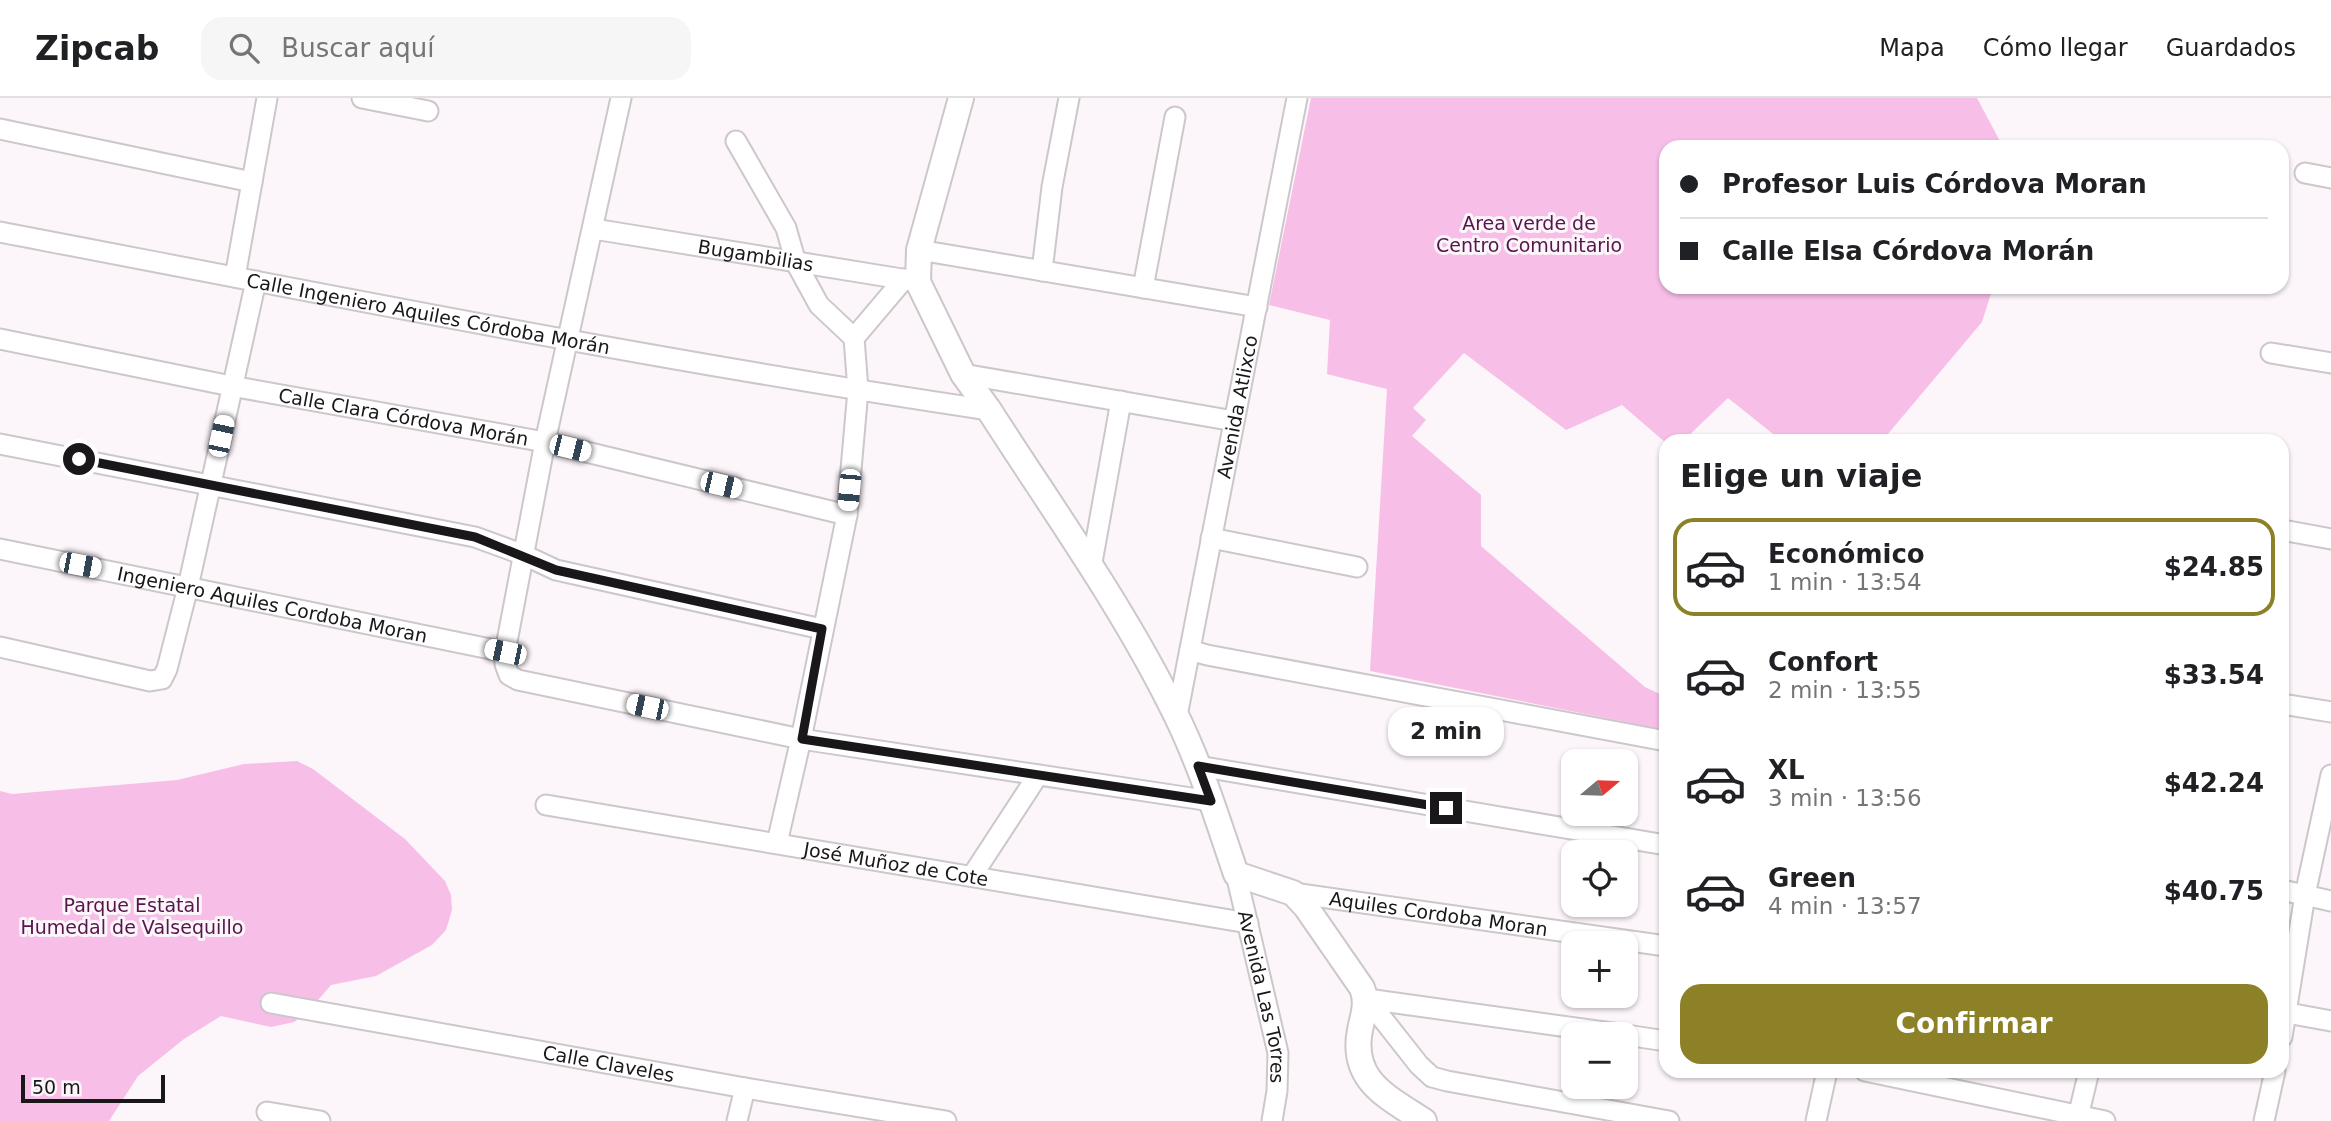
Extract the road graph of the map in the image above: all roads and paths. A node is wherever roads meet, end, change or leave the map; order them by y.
1 (267, 98) edge
2 (362, 98) edge
3 (621, 98) edge
4 (961, 98) edge
5 (1069, 98) edge
6 (1297, 98) edge
7 (428, 111) dead end
8 (1175, 117) dead end
9 (0, 129) edge
10 (736, 141) dead end
11 (2305, 173) dead end
12 (2331, 178) edge
13 (252, 182) junction
14 (594, 229) junction
15 (0, 232) edge
16 (919, 250) junction
17 (796, 263) junction
18 (1041, 271) junction
19 (235, 277) junction
20 (911, 280) junction
21 (256, 281) junction
22 (1143, 288) junction
23 (1256, 307) junction
24 (0, 338) edge
25 (567, 338) junction
26 (854, 338) junction
27 (2271, 352) dead end
28 (2331, 363) edge
29 (962, 373) junction
30 (231, 386) junction
31 (858, 390) junction
32 (1121, 401) junction
33 (989, 410) junction
34 (1234, 421) junction
35 (545, 442) junction
36 (0, 444) edge
37 (211, 485) junction
38 (847, 515) junction
39 (2289, 531) edge
40 (1211, 538) junction
41 (2331, 539) edge
42 (0, 549) edge
43 (524, 555) junction
44 (1357, 567) dead end
45 (1091, 568) junction
46 (188, 587) junction
47 (822, 629) junction
48 (0, 648) edge
49 (1190, 650) junction
50 (505, 652) junction
51 (2289, 705) edge
52 (2331, 712) edge
53 (1177, 716) junction
54 (802, 739) junction
55 (1659, 740) edge
56 (1198, 766) junction
57 (1038, 775) junction
58 (2331, 775) edge
59 (1211, 801) junction
60 (546, 805) dead end
61 (778, 844) junction
62 (1659, 844) edge
63 (1236, 874) junction
64 (972, 876) junction
65 (2289, 892) edge
66 (1293, 893) junction
67 (2305, 895) junction
68 (2331, 901) edge
69 (1248, 923) junction
70 (1659, 945) edge
71 (2289, 989) edge
72 (1367, 999) junction
73 (271, 1003) dead end
74 (2289, 1013) edge
75 (2331, 1021) edge
76 (1561, 1026) edge
77 (1638, 1037) edge
78 (1659, 1040) edge
79 (1825, 1078) edge
80 (1897, 1078) edge
81 (2087, 1078) edge
82 (2273, 1078) edge
83 (744, 1088) junction
84 (267, 1112) dead end
85 (2078, 1118) edge
86 (1655, 1120) edge
87 (320, 1121) edge
88 (737, 1121) edge
89 (946, 1121) edge
90 (1272, 1121) edge
91 (1424, 1121) edge
92 (1816, 1121) edge
93 (2105, 1121) edge
94 (2264, 1121) edge

1 - 13 street
2 - 7 street
3 - 14 street
4 - 16 street
5 - 18 street
6 - 23 street, Avenida Atlixco
8 - 22 street
9 - 13 street
10 - 17 street
11 - 12 street
13 - 19 street
14 - 17 street, Bugambilias
14 - 25 street
15 - 19 street, Calle Ingeniero Aquiles Córdoba Morán
16 - 18 street
16 - 20 street
17 - 20 street, Bugambilias
17 - 26 street
18 - 22 street
19 - 21 street, Calle Ingeniero Aquiles Córdoba Morán
20 - 26 street
20 - 29 street
21 - 25 street, Calle Ingeniero Aquiles Córdoba Morán
21 - 30 street
22 - 23 street
23 - 34 street, Avenida Atlixco
24 - 30 street, Calle Clara Córdova Morán
25 - 31 street, Calle Ingeniero Aquiles Córdoba Morán
25 - 35 street
26 - 31 street
27 - 28 street
29 - 32 street
29 - 33 street
30 - 35 street, Calle Clara Córdova Morán
30 - 37 street
31 - 33 street, Calle Ingeniero Aquiles Córdoba Morán
31 - 38 street
32 - 34 street
32 - 45 street
33 - 45 street
34 - 40 street, Avenida Atlixco
35 - 38 street, Calle Clara Córdova Morán
35 - 43 street
36 - 37 street
37 - 43 street
37 - 46 street
38 - 47 street
39 - 41 street
40 - 44 street
40 - 49 street, Avenida Atlixco
42 - 46 street, Ingeniero Aquiles Cordoba Moran
43 - 47 street
43 - 50 street
45 - 53 street
46 - 48 street
46 - 50 street, Ingeniero Aquiles Cordoba Moran
47 - 54 street
49 - 53 street, Avenida Atlixco
49 - 55 street
50 - 54 street
51 - 52 street
53 - 56 street
54 - 57 street
54 - 61 street
56 - 59 street
56 - 62 street
57 - 59 street
57 - 64 street
58 - 67 street
59 - 63 street
60 - 61 street, José Muñoz de Cote
61 - 64 street, José Muñoz de Cote
63 - 66 street, Aquiles Cordoba Moran
63 - 69 street, Avenida Las Torres
64 - 69 street, José Muñoz de Cote
65 - 67 street
66 - 70 street, Aquiles Cordoba Moran
66 - 72 street, Aquiles Cordoba Moran
67 - 68 street
67 - 71 street
69 - 90 street, Avenida Las Torres
72 - 76 street
72 - 86 street
72 - 91 street
73 - 83 street, Calle Claveles
74 - 75 street
77 - 78 street
79 - 92 street
80 - 85 street
81 - 85 street
82 - 94 street
83 - 88 street
83 - 89 street, Calle Claveles
84 - 87 street
85 - 93 street

